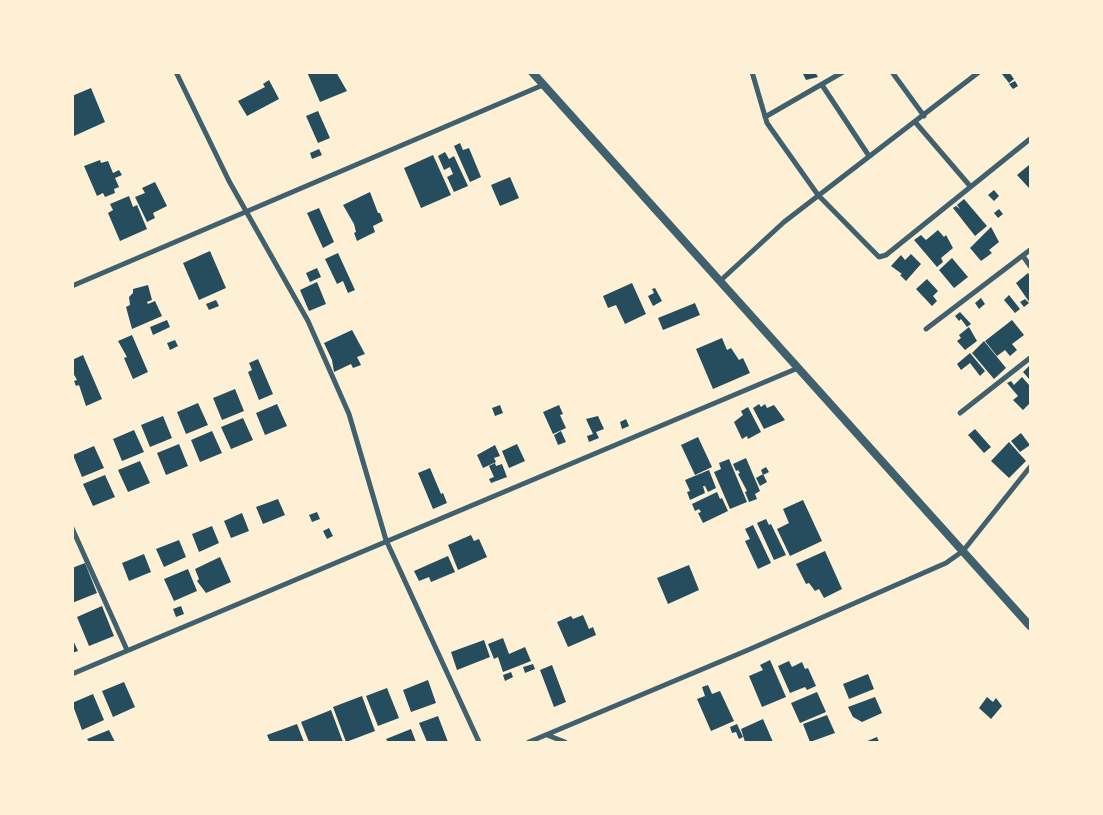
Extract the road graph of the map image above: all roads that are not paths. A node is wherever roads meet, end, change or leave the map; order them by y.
1 (176, 72) edge
2 (532, 72) edge
3 (752, 72) edge
4 (843, 72) edge
5 (892, 72) edge
6 (979, 72) edge
7 (543, 85) junction
8 (822, 85) junction
9 (924, 116) junction
10 (765, 117) junction
11 (916, 123) junction
12 (1030, 139) edge
13 (869, 156) junction
14 (970, 186) junction
15 (818, 195) junction
16 (247, 211) junction
17 (1030, 250) edge
18 (1023, 256) junction
19 (1030, 266) edge
20 (720, 281) junction
21 (72, 286) edge
22 (926, 329) dead end
23 (1030, 358) edge
24 (798, 368) junction
25 (960, 412) dead end
26 (1030, 467) edge
27 (72, 528) edge
28 (386, 540) junction
29 (963, 551) junction
30 (1030, 626) edge
31 (127, 650) junction
32 (72, 674) edge
33 (547, 735) junction
34 (479, 742) edge
35 (529, 742) edge
36 (565, 742) edge

1 - 16 street
2 - 7 street
3 - 10 street
4 - 8 street
5 - 9 street
6 - 9 street
7 - 16 street
7 - 20 street
8 - 10 street
8 - 13 street
9 - 11 street
10 - 15 street
11 - 13 street
11 - 14 street
12 - 14 street
13 - 15 street
14 - 15 street
15 - 20 street
16 - 21 street
16 - 28 street
17 - 18 street
18 - 19 street
18 - 22 street
20 - 24 street
23 - 25 street
24 - 28 street
24 - 29 street
26 - 29 street
27 - 31 street
28 - 31 street
28 - 34 street
29 - 30 street
29 - 33 street
31 - 32 street
33 - 35 street
33 - 36 street

